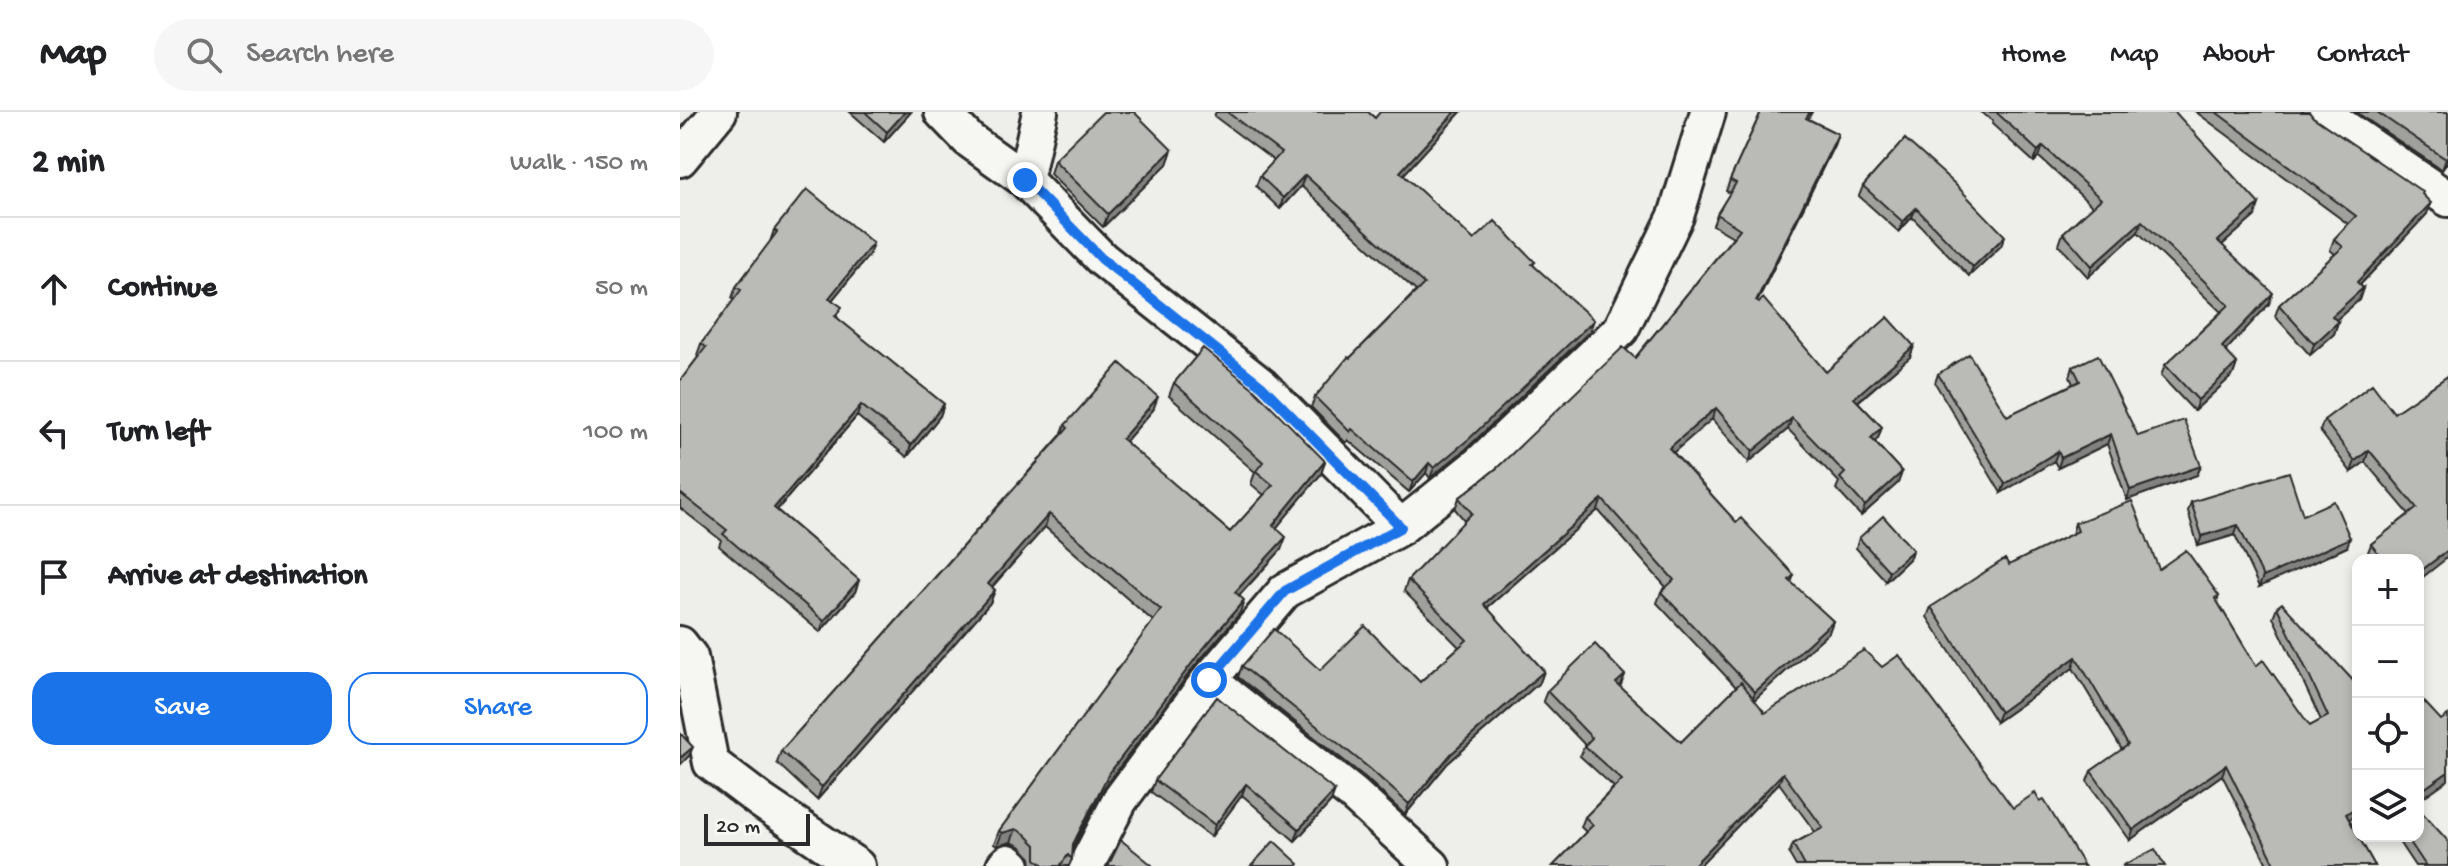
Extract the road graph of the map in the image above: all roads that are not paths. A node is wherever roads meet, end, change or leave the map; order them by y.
1 (719, 112) edge
2 (942, 112) edge
3 (1040, 112) edge
4 (1708, 112) edge
5 (2321, 112) edge
6 (680, 159) edge
7 (1025, 180) junction
8 (2448, 199) edge
9 (1401, 527) junction
10 (680, 644) edge
11 (1209, 680) junction
12 (857, 866) edge
13 (1004, 866) edge
14 (1013, 866) edge
15 (1086, 866) edge
16 (1432, 866) edge

1 - 6 street
2 - 7 street
3 - 7 street
4 - 9 street
5 - 8 street
7 - 9 street
9 - 11 street
10 - 12 street
11 - 15 street
11 - 16 street
13 - 14 street

